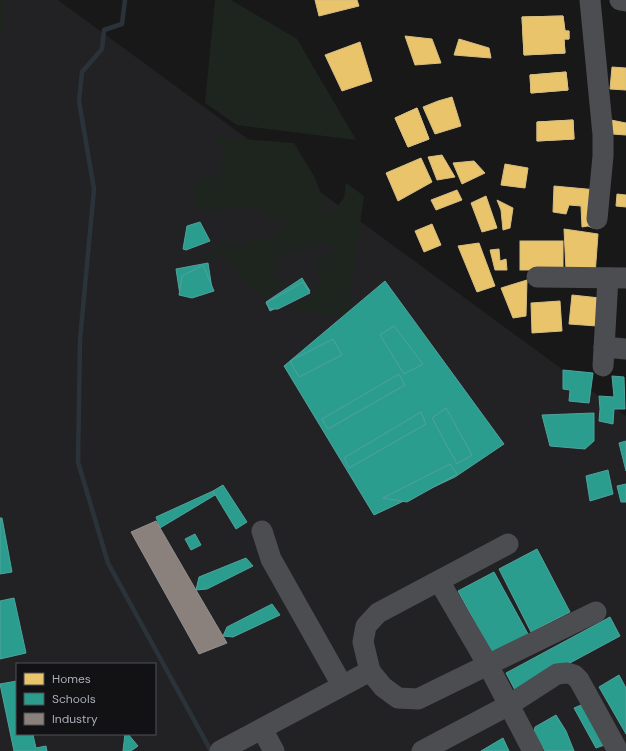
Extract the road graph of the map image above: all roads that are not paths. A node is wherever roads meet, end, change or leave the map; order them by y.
1 (590, 0) edge
2 (620, 0) edge
3 (626, 1) edge
4 (597, 219) dead end
5 (536, 277) dead end
6 (617, 278) edge
7 (626, 349) edge
8 (262, 531) dead end
9 (508, 544) dead end
10 (439, 581) junction
11 (596, 612) dead end
12 (488, 665) junction
13 (370, 670) junction
14 (342, 685) junction
15 (509, 705) junction
16 (262, 729) junction
17 (224, 749) edge
18 (274, 751) edge
19 (422, 751) edge
20 (533, 751) edge
21 (618, 751) edge

1 - 4 street
2 - 3 street
5 - 6 street
6 - 7 street
8 - 14 street
9 - 10 street
10 - 12 street
10 - 13 street
11 - 12 street
12 - 13 street
12 - 15 street
13 - 14 street
14 - 16 street
15 - 19 street
15 - 20 street
15 - 21 street
16 - 17 street
16 - 18 street

